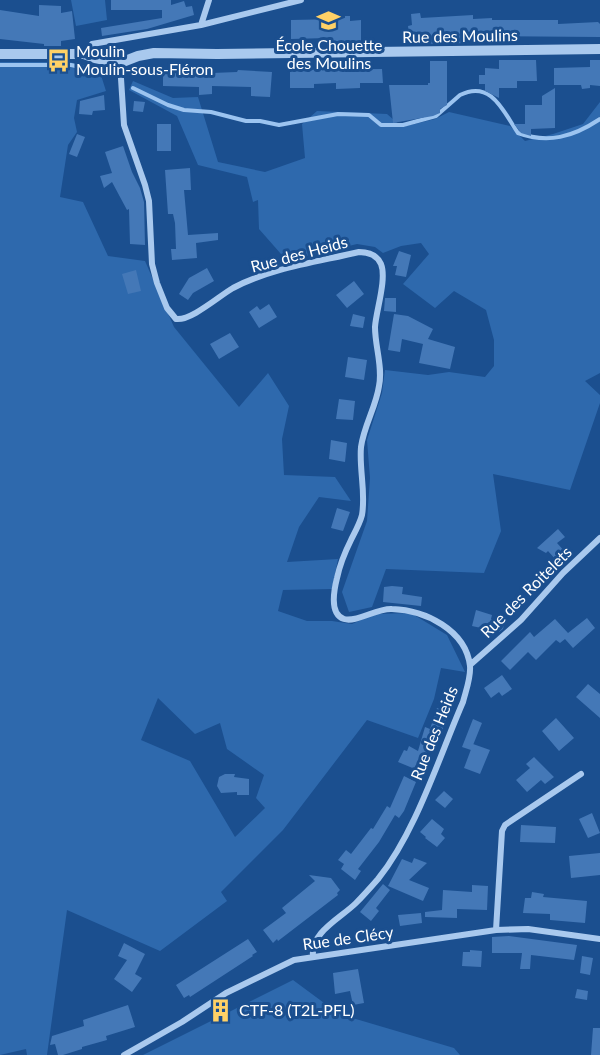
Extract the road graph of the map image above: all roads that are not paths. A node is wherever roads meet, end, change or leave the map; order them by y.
1 (209, 0) edge
2 (301, 0) edge
3 (201, 25) junction
4 (600, 49) edge
5 (0, 54) edge
6 (84, 54) junction
7 (120, 63) junction
8 (600, 538) edge
9 (470, 665) junction
10 (580, 774) dead end
11 (496, 930) junction
12 (600, 939) edge
13 (313, 957) junction
14 (124, 1055) edge

1 - 3 street
2 - 3 street
3 - 6 street
4 - 7 street, Rue des Moulins
5 - 6 street
6 - 7 street
7 - 9 street, Rue des Heids
8 - 9 street, Rue des Roitelets
9 - 13 street, Rue des Heids
10 - 11 street
11 - 12 street, Rue de Clécy
11 - 13 street, Rue de Clécy
13 - 14 street, Rue de Clécy

